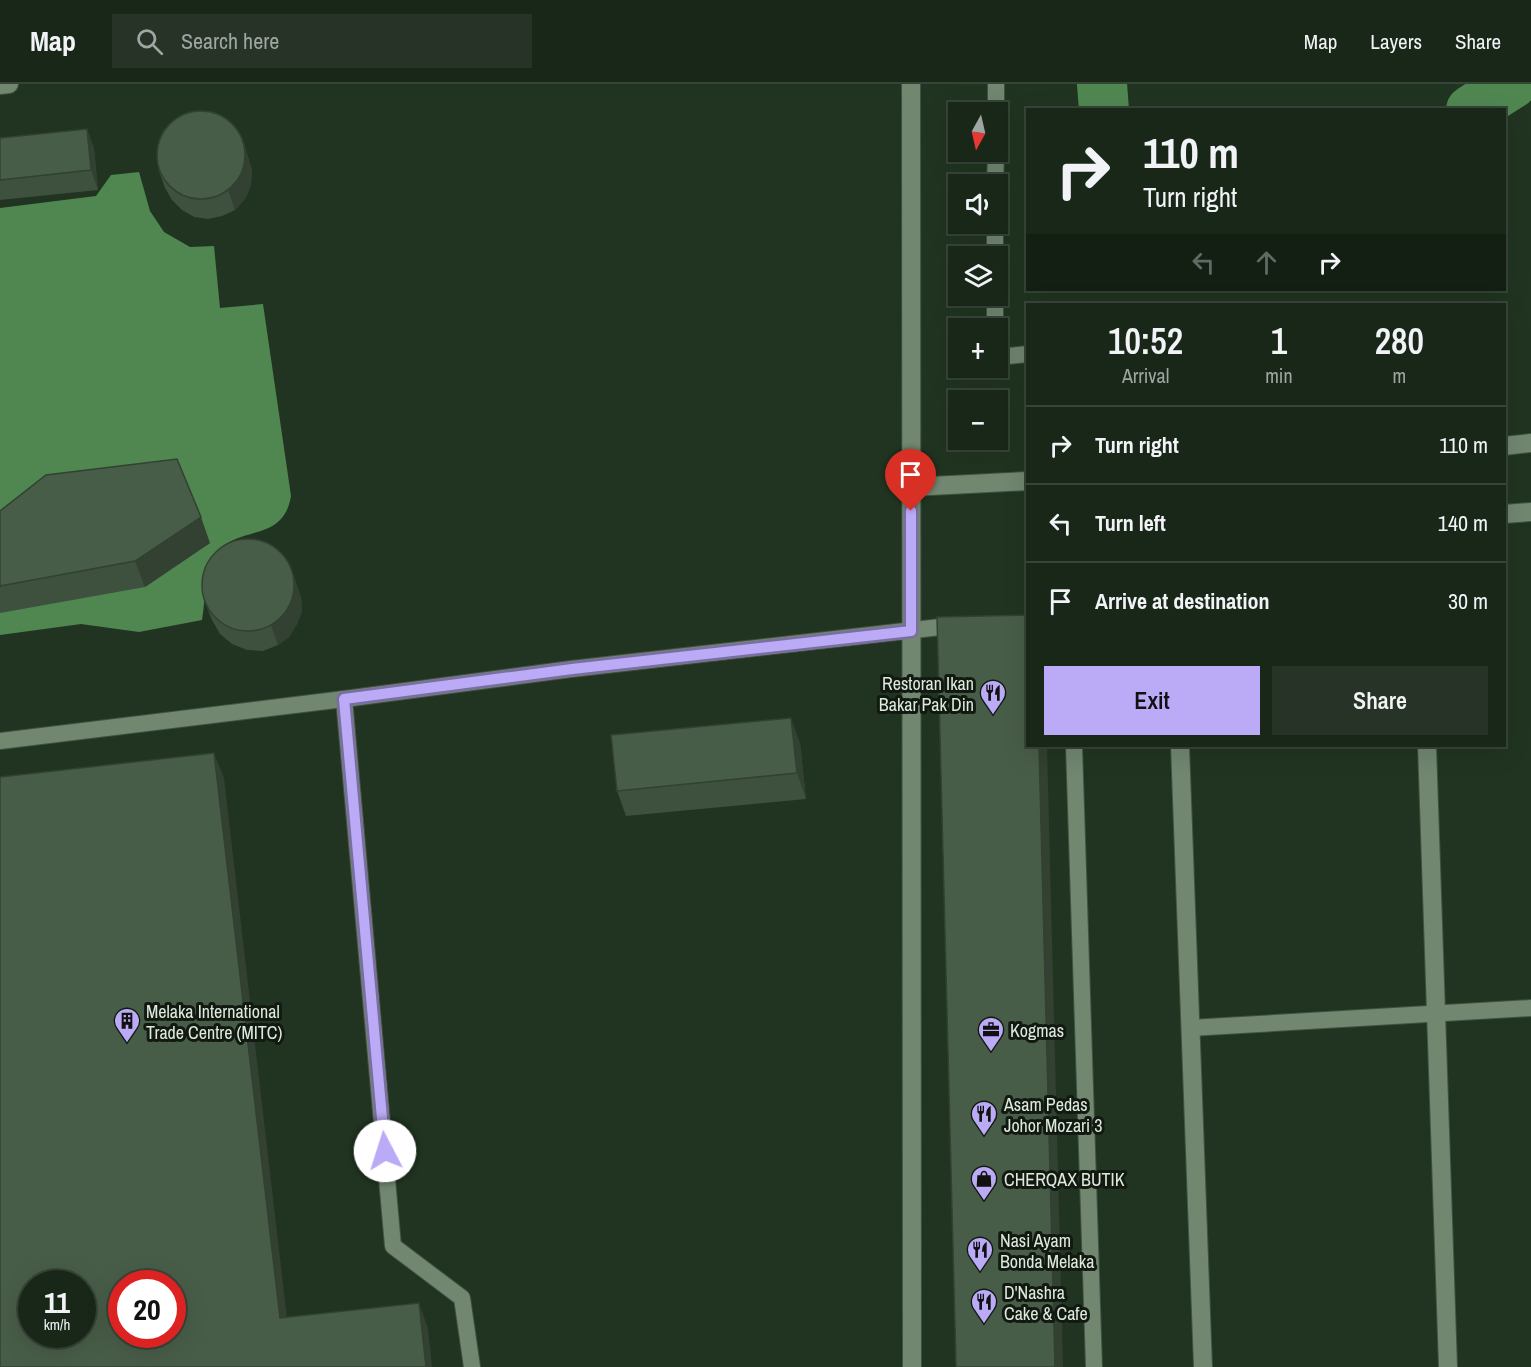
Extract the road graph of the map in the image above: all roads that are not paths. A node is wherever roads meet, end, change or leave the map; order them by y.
1 (9, 84) edge
2 (911, 84) edge
3 (996, 84) edge
4 (0, 85) edge
5 (996, 102) edge
6 (1026, 354) edge
7 (1008, 356) edge
8 (1531, 443) edge
9 (1506, 446) edge
10 (1026, 481) edge
11 (911, 487) junction
12 (1531, 512) edge
13 (1506, 514) edge
14 (969, 624) edge
15 (911, 631) junction
16 (344, 699) junction
17 (0, 741) edge
18 (1074, 747) edge
19 (1180, 747) edge
20 (1427, 747) edge
21 (1531, 1008) edge
22 (1437, 1013) junction
23 (1190, 1028) junction
24 (472, 1367) edge
25 (912, 1367) edge
26 (1095, 1367) edge
27 (1203, 1367) edge
28 (1448, 1367) edge

1 - 4 street
2 - 11 street
3 - 5 lane
6 - 7 lane
8 - 9 street
10 - 11 street
11 - 15 street
12 - 13 street
14 - 15 lane
15 - 16 lane
15 - 25 street
16 - 17 lane
16 - 24 lane
18 - 26 lane
19 - 23 street
20 - 22 street
21 - 22 lane
22 - 23 lane
22 - 28 street
23 - 27 street

